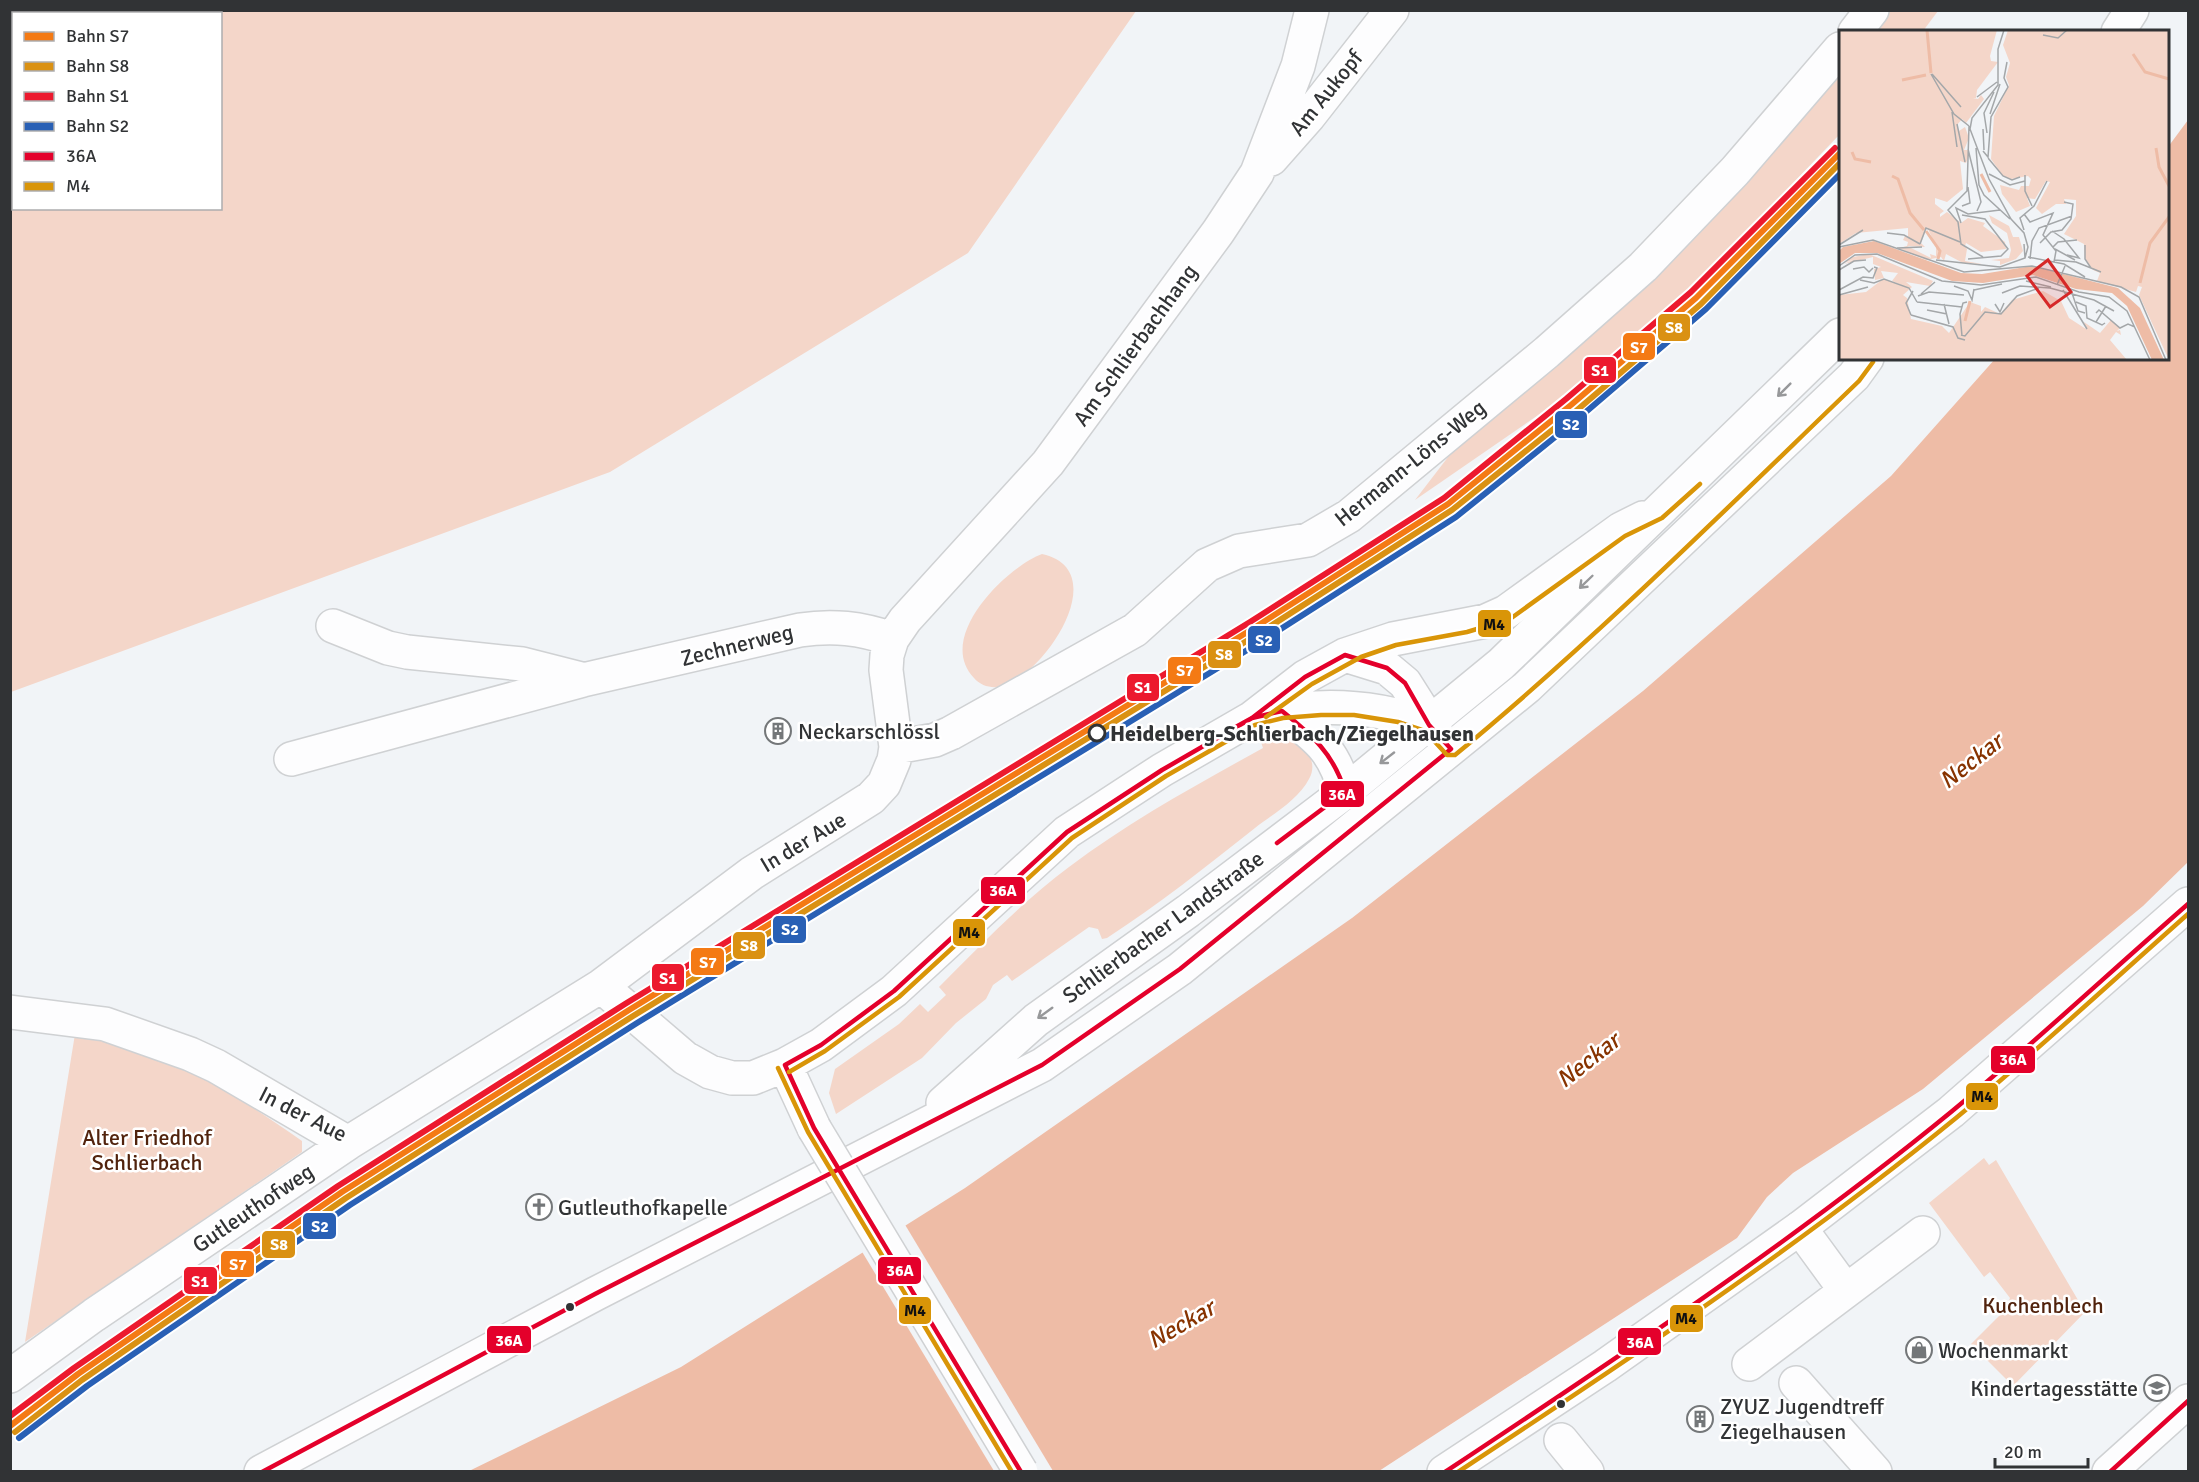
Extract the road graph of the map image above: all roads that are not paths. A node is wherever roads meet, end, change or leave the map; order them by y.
1 (1312, 10) edge
2 (1392, 10) edge
3 (1872, 10) edge
4 (2132, 10) edge
5 (1857, 30) edge
6 (2119, 30) edge
7 (1839, 50) edge
8 (1257, 173) junction
9 (1839, 336) edge
10 (1866, 360) edge
11 (1658, 512) junction
12 (333, 626) dead end
13 (892, 639) junction
14 (1345, 655) junction
15 (583, 680) junction
16 (1267, 714) junction
17 (1429, 725) junction
18 (896, 747) junction
19 (1451, 749) junction
20 (291, 759) dead end
21 (1345, 792) junction
22 (2188, 904) edge
23 (601, 986) junction
24 (10, 1012) edge
25 (785, 1065) junction
26 (910, 1132) junction
27 (348, 1143) junction
28 (1800, 1228) junction
29 (1923, 1233) dead end
30 (1846, 1291) junction
31 (1749, 1365) dead end
32 (10, 1376) edge
33 (1796, 1383) dead end
34 (2188, 1401) edge
35 (1561, 1440) dead end
36 (261, 1472) edge
37 (1021, 1472) edge
38 (1444, 1472) edge
39 (1587, 1472) edge
40 (1875, 1472) edge
41 (2109, 1472) edge

1 - 8 street, Am Schlierbachhang
2 - 8 street, Am Aukopf
3 - 5 street
4 - 6 street
7 - 18 street, Hermann-Löns-Weg
8 - 13 street, Am Schlierbachhang
9 -> 11 street, Schlierbacher Landstraße
10 - 19 street, Schlierbacher Landstraße
11 - 14 street
11 -> 17 street, Schlierbacher Landstraße
12 - 15 street, Zechnerweg
13 - 15 street, Zechnerweg
13 - 18 street, In der Aue
14 - 16 street
14 - 17 street
15 - 20 street, Zechnerweg
16 - 17 street
16 - 21 street
16 - 25 street
17 - 19 street
17 -> 21 street, Schlierbacher Landstraße
18 - 23 street, In der Aue
19 - 26 street, Schlierbacher Landstraße
21 -> 26 street, Schlierbacher Landstraße
22 - 28 street
23 - 25 street
23 - 27 street, In der Aue
24 - 27 street, In der Aue
25 - 37 street, bridge
26 - 36 street, Schlierbacher Landstraße
27 - 32 street, Gutleuthofweg
28 - 30 street
28 - 38 street
29 - 30 street
30 - 31 street
33 - 40 street
34 - 41 street
35 - 39 street

